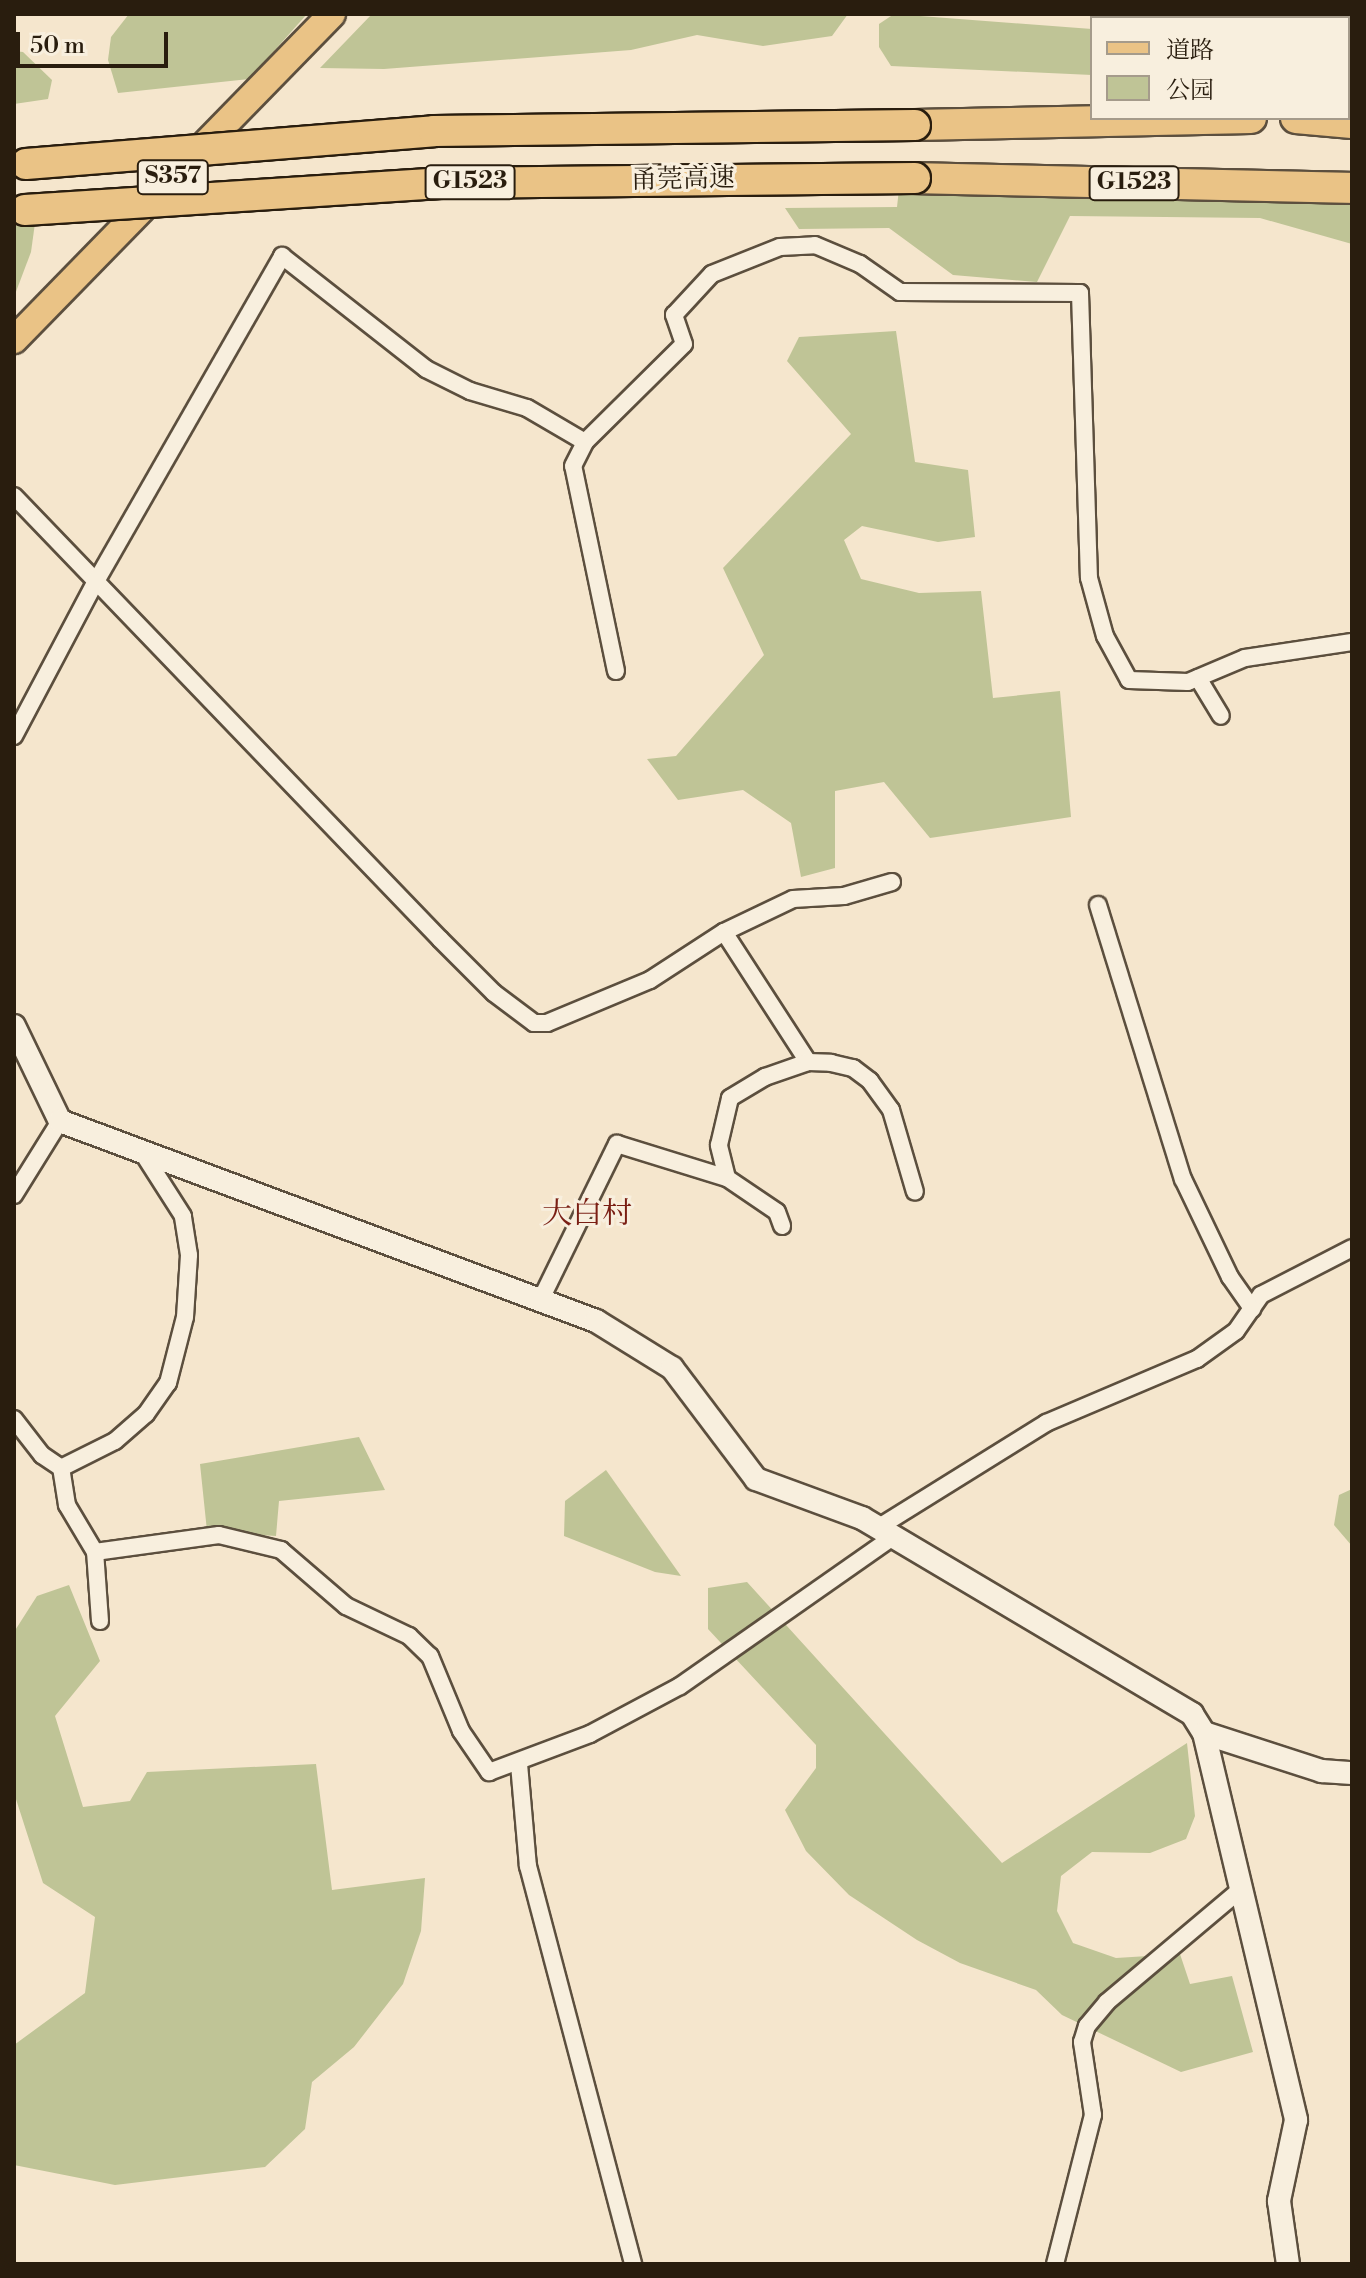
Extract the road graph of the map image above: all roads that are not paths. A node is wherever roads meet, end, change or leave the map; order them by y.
1 (332, 14) edge
2 (1155, 120) edge
3 (1318, 120) edge
4 (1352, 123) edge
5 (20, 164) edge
6 (1352, 188) edge
7 (19, 210) edge
8 (14, 340) edge
9 (585, 442) junction
10 (14, 496) edge
11 (95, 583) junction
12 (1352, 642) edge
13 (616, 671) dead end
14 (1198, 678) junction
15 (1221, 716) dead end
16 (14, 736) edge
17 (892, 882) dead end
18 (1098, 905) dead end
19 (724, 932) junction
20 (14, 1026) edge
21 (808, 1062) junction
22 (60, 1121) junction
23 (139, 1148) junction
24 (18, 1175) edge
25 (727, 1178) junction
26 (915, 1192) dead end
27 (14, 1195) edge
28 (782, 1226) dead end
29 (1352, 1248) edge
30 (541, 1299) junction
31 (1252, 1309) junction
32 (14, 1419) edge
33 (61, 1468) junction
34 (886, 1532) junction
35 (95, 1552) junction
36 (100, 1621) dead end
37 (1204, 1733) junction
38 (519, 1764) junction
39 (1352, 1773) edge
40 (1241, 1889) junction
41 (633, 2264) edge
42 (1055, 2264) edge
43 (1288, 2264) edge

1 - 8 main road, S357
2 - 5 highway, 甬莞高速 / G1523, bridge
3 - 4 highway
6 - 7 highway, 甬莞高速 / G1523, bridge
9 - 11 street
9 - 13 street
9 - 14 street
10 - 11 street
11 - 16 street
11 - 19 street
12 - 14 street
14 - 15 street
17 - 19 street
18 - 31 street
19 - 21 street
20 - 22 street
21 - 25 street
21 - 26 street
22 - 23 street
22 - 24 street
23 - 30 street
23 - 33 street
24 - 27 street
25 - 28 street
25 - 30 street
29 - 31 street
30 - 34 street
31 - 34 street
32 - 33 street
33 - 35 street
34 - 37 street
34 - 38 street
35 - 36 street
35 - 38 street
37 - 39 street
37 - 40 street
38 - 41 street
40 - 42 street
40 - 43 street

